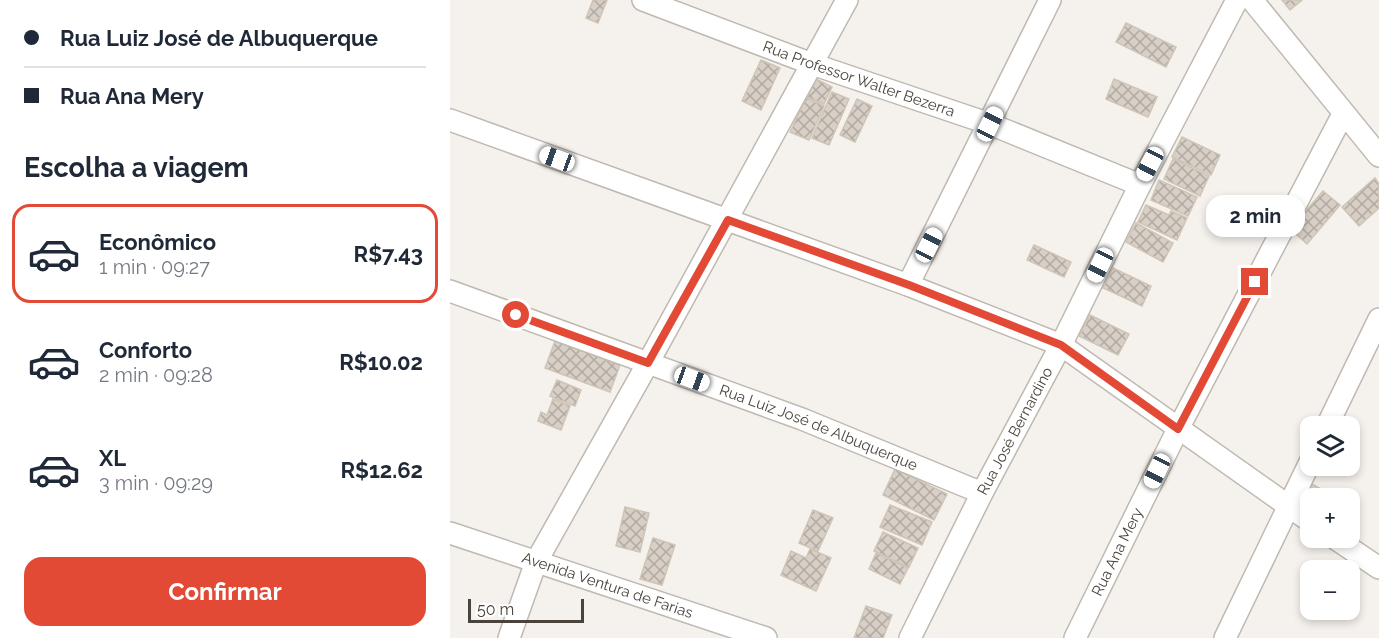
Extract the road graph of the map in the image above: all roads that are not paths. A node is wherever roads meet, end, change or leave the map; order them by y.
1 (643, 0) edge
2 (1050, 0) edge
3 (1237, 0) edge
4 (1252, 0) edge
5 (841, 2) edge
6 (812, 64) junction
7 (1343, 114) junction
8 (450, 120) edge
9 (990, 124) junction
10 (1379, 156) edge
11 (1140, 184) junction
12 (728, 220) junction
13 (909, 285) junction
14 (450, 291) edge
15 (1379, 319) edge
16 (1061, 345) junction
17 (648, 363) junction
18 (1333, 416) edge
19 (1178, 429) junction
20 (1303, 476) edge
21 (982, 493) junction
22 (1288, 507) junction
23 (1300, 515) edge
24 (450, 533) edge
25 (1349, 548) edge
26 (536, 562) junction
27 (1379, 568) edge
28 (509, 638) edge
29 (766, 638) edge
30 (910, 638) edge
31 (1075, 638) edge
32 (1225, 638) edge

1 - 6 street, Rua Professor Walter Bezerra
2 - 9 street
3 - 11 street, Rua José Bernardino
4 - 7 street
5 - 6 street
6 - 9 street, Rua Professor Walter Bezerra
6 - 12 street
7 - 10 street
7 - 19 street, Rua Ana Mery
8 - 12 street
9 - 11 street, Rua Professor Walter Bezerra
9 - 13 street
11 - 16 street, Rua José Bernardino
12 - 13 street
12 - 17 street
13 - 16 street
14 - 17 street, Rua Luiz José de Albuquerque
15 - 18 street
16 - 19 street
16 - 21 street, Rua José Bernardino
17 - 21 street, Rua Luiz José de Albuquerque
17 - 26 street
19 - 22 street
19 - 31 street, Rua Ana Mery
20 - 22 street
21 - 30 street, Rua José Bernardino
22 - 23 street
22 - 32 street
24 - 26 street, Avenida Ventura de Farias
25 - 27 street
26 - 28 street
26 - 29 street, Avenida Ventura de Farias

